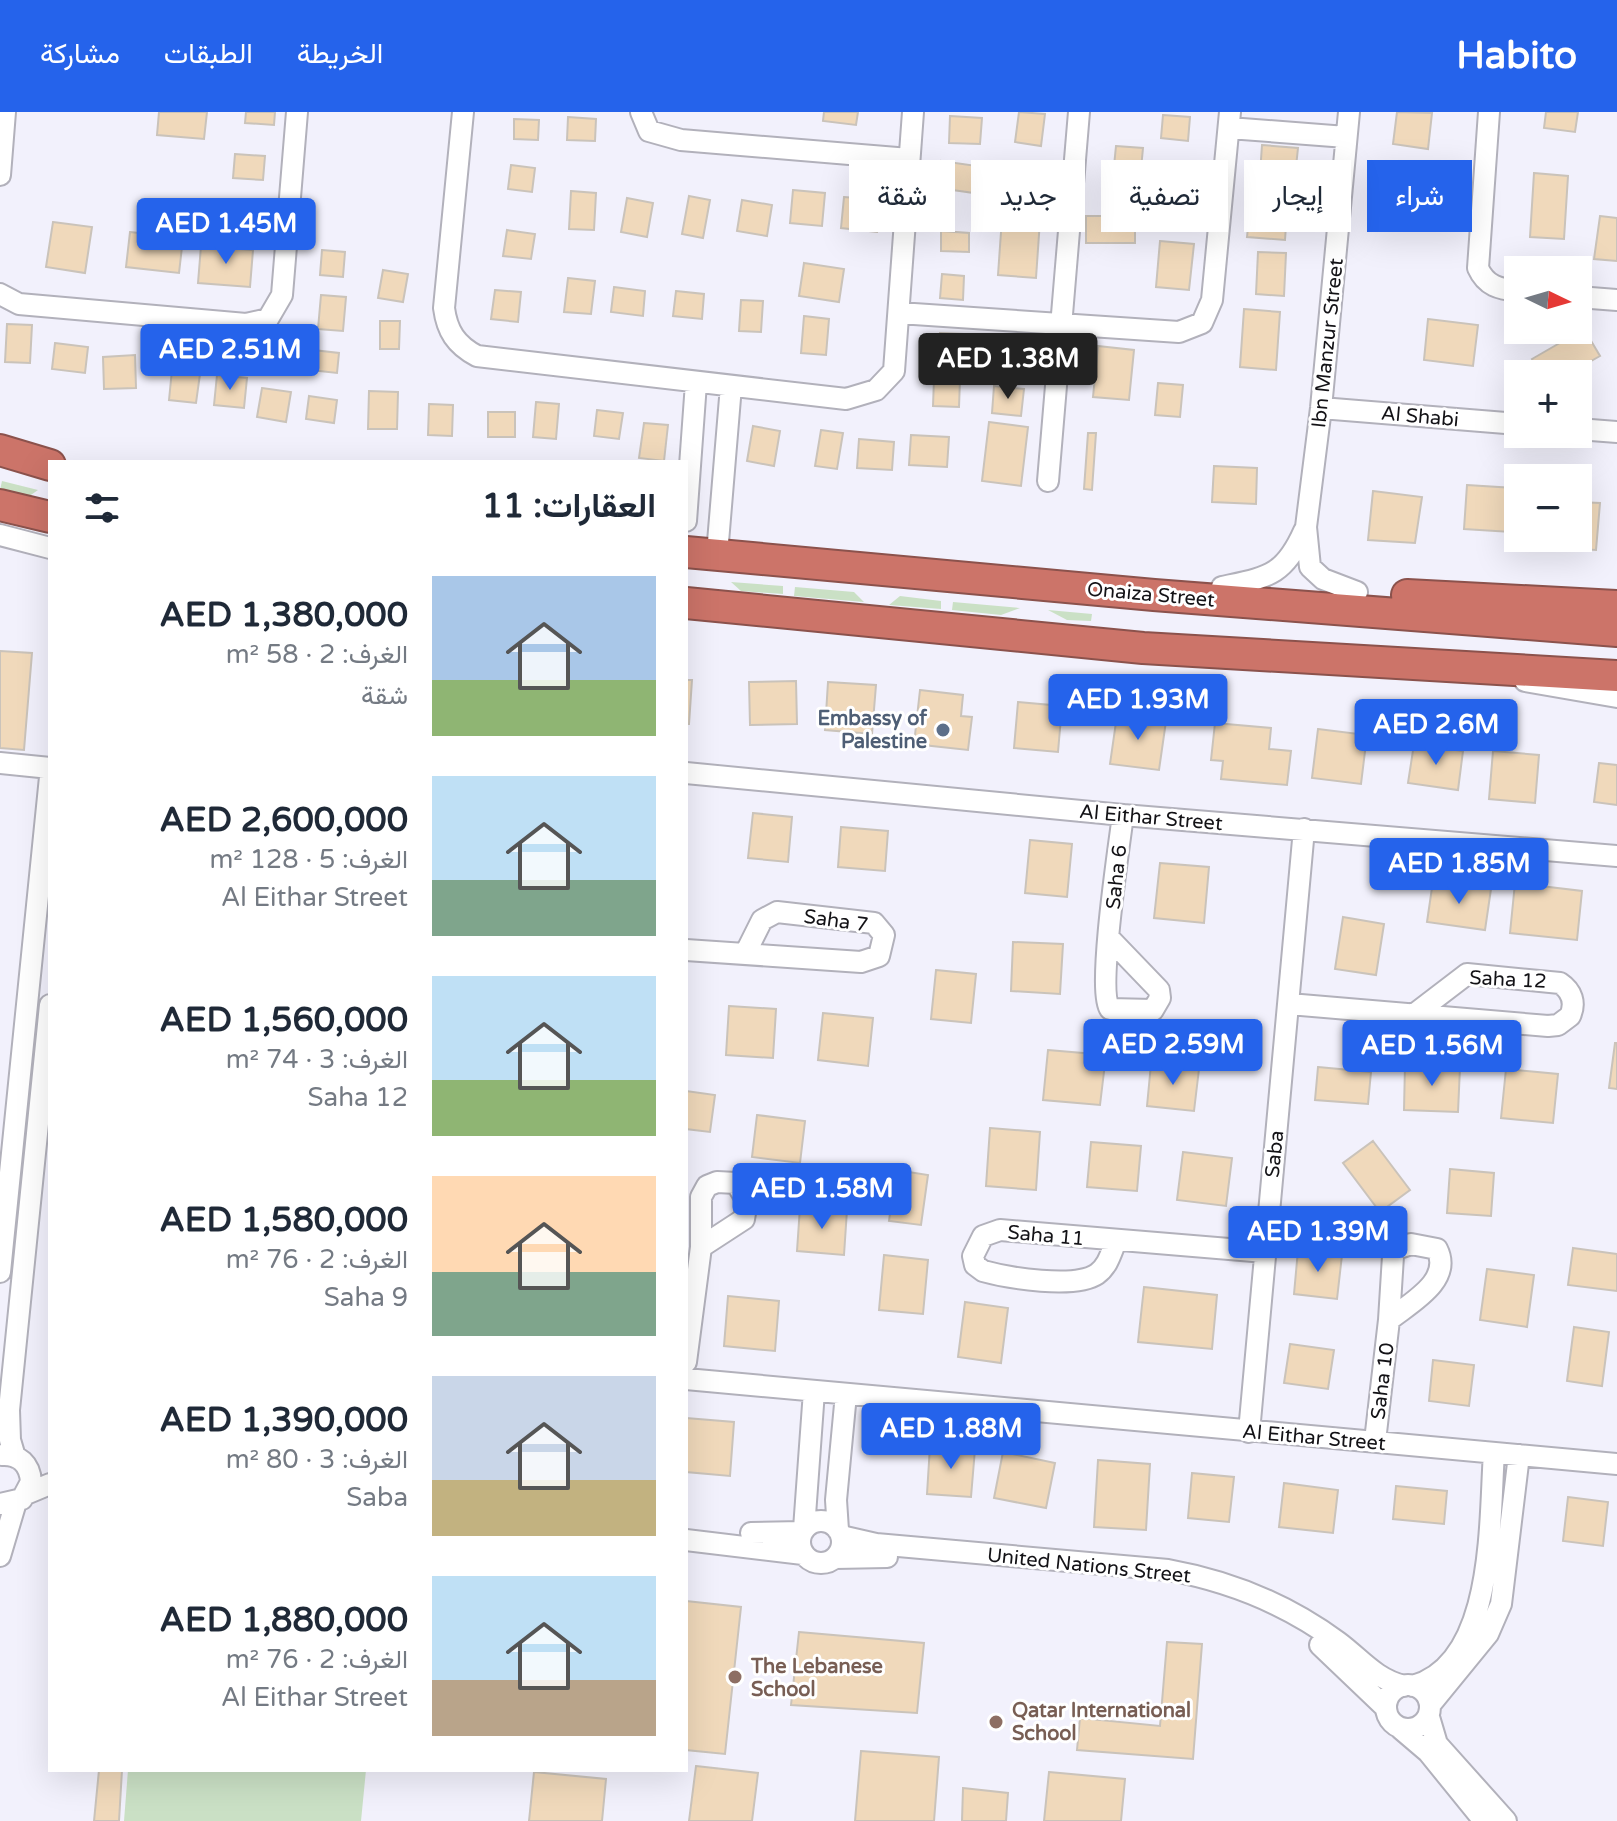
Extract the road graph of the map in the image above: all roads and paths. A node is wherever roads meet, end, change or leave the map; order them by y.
1 (5, 112) edge
2 (297, 112) edge
3 (463, 112) edge
4 (641, 112) edge
5 (913, 112) edge
6 (1079, 112) edge
7 (1349, 112) edge
8 (1489, 112) edge
9 (1230, 120) edge
10 (1346, 137) junction
11 (909, 159) junction
12 (0, 175) edge
13 (1504, 289) edge
14 (0, 294) edge
15 (1592, 298) edge
16 (1617, 300) edge
17 (899, 313) junction
18 (1060, 323) junction
19 (696, 383) junction
20 (731, 386) junction
21 (1321, 408) junction
22 (1504, 423) edge
23 (1592, 430) edge
24 (1617, 432) edge
25 (0, 450) edge
26 (48, 464) edge
27 (690, 475) junction
28 (724, 478) junction
29 (1048, 481) dead end
30 (688, 498) edge
31 (0, 505) edge
32 (48, 517) edge
33 (1306, 527) junction
34 (0, 535) edge
35 (48, 547) edge
36 (688, 552) edge
37 (717, 554) junction
38 (1222, 587) junction
39 (1357, 592) junction
40 (1154, 595) junction
41 (688, 603) edge
42 (1617, 606) edge
43 (1617, 631) edge
44 (1496, 668) junction
45 (1617, 676) edge
46 (1617, 697) edge
47 (0, 763) edge
48 (48, 768) edge
49 (688, 773) edge
50 (48, 795) edge
51 (1123, 815) junction
52 (1304, 829) junction
53 (1617, 856) edge
54 (1109, 938) dead end
55 (688, 950) edge
56 (745, 954) junction
57 (1289, 1004) junction
58 (1416, 1013) junction
59 (48, 1024) edge
60 (15, 1097) junction
61 (39, 1111) junction
62 (1116, 1241) junction
63 (701, 1247) dead end
64 (1265, 1252) junction
65 (0, 1272) edge
66 (1389, 1320) dead end
67 (688, 1347) edge
68 (688, 1379) edge
69 (814, 1391) junction
70 (846, 1394) junction
71 (1249, 1432) junction
72 (1375, 1441) junction
73 (1494, 1453) junction
74 (1519, 1455) junction
75 (13, 1458) edge
76 (1617, 1464) edge
77 (48, 1466) edge
78 (48, 1485) edge
79 (14, 1500) edge
80 (688, 1527) edge
81 (803, 1530) junction
82 (839, 1533) junction
83 (688, 1540) edge
84 (803, 1554) junction
85 (0, 1556) edge
86 (835, 1558) junction
87 (1408, 1686) junction
88 (1386, 1708) junction
89 (1430, 1711) junction
90 (1401, 1729) junction
91 (1484, 1821) edge
92 (1506, 1821) edge

1 - 12 street
2 - 14 street
3 - 19 street
4 - 11 street
5 - 11 street
6 - 18 street
7 - 10 street, Ibn Manzur Street
8 - 13 street
9 - 10 street
9 - 18 street
10 - 21 street, Ibn Manzur Street
11 - 17 street
15 - 16 street
17 - 18 street
17 - 20 street
18 - 29 street
19 - 20 street
19 - 27 street
20 - 28 street
21 - 22 street, Al Shabi
21 - 33 street, Ibn Manzur Street
23 - 24 street
25 - 26 highway
27 - 28 street
27 - 30 street
28 - 37 street
31 - 32 highway
33 - 38 street, Ibn Manzur Street
33 - 39 street, Ibn Manzur Street
34 - 35 street
36 - 37 highway, Onaiza Street
37 - 40 highway, Onaiza Street
38 - 39 highway
38 - 40 highway
39 - 42 highway
40 - 43 highway, Onaiza Street
41 - 44 highway
44 - 45 highway
44 - 46 street
47 - 48 street
49 - 51 street, Al Eithar Street
50 - 60 street
51 - 52 street, Al Eithar Street
51 - 54 street, Saha 6
52 - 53 street, Al Eithar Street
52 - 57 street, Saba
55 - 56 street, Saha 7
56 - 56 street, Saha 7
57 - 58 street, Saha 12
57 - 64 street, Saba
58 - 58 street, Saha 12
59 - 61 street
60 - 61 street
60 - 65 street
61 - 75 street
62 - 62 street, Saha 11
62 - 64 street, Saha 11
63 - 67 street
64 - 71 street, Saba
66 - 72 street, Saha 10
68 - 69 street, Al Eithar Street
69 - 70 street, Al Eithar Street
69 - 81 street
70 - 71 street, Al Eithar Street
70 - 82 street
71 - 72 street, Al Eithar Street
72 - 73 street, Al Eithar Street
73 - 74 street, Al Eithar Street
73 - 87 street
74 - 76 street, Al Eithar Street
74 - 89 street
75 - 77 street
75 - 79 street
78 - 79 street
79 - 85 street
80 - 81 street
81 - 82 street
81 - 84 street
82 - 86 street
82 - 87 street, United Nations Street
83 - 84 street
84 - 86 street
86 - 88 street, United Nations Street
87 - 88 street
87 - 89 street
88 - 90 street
89 - 90 street
89 - 92 street
90 - 91 street

